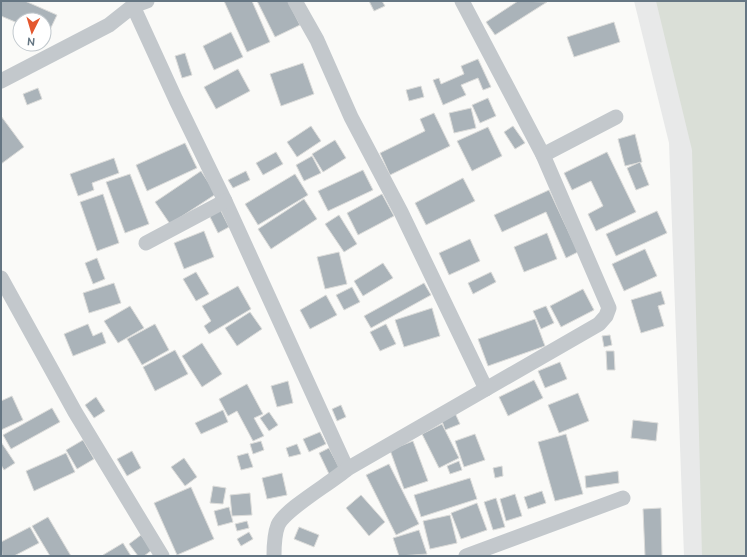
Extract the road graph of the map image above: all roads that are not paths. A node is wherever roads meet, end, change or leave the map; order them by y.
1 (295, 1) edge
2 (462, 1) edge
3 (140, 4) edge
4 (1, 81) edge
5 (616, 117) dead end
6 (543, 155) junction
7 (225, 201) junction
8 (146, 243) dead end
9 (1, 278) edge
10 (486, 389) junction
11 (347, 469) junction
12 (623, 498) dead end
13 (162, 556) edge
14 (274, 556) edge
15 (466, 556) edge

1 - 10 street
2 - 6 street
3 - 4 street
3 - 7 street
5 - 6 street
6 - 10 street
7 - 8 street
7 - 11 street
9 - 13 street
10 - 11 street
11 - 14 street
12 - 15 street

